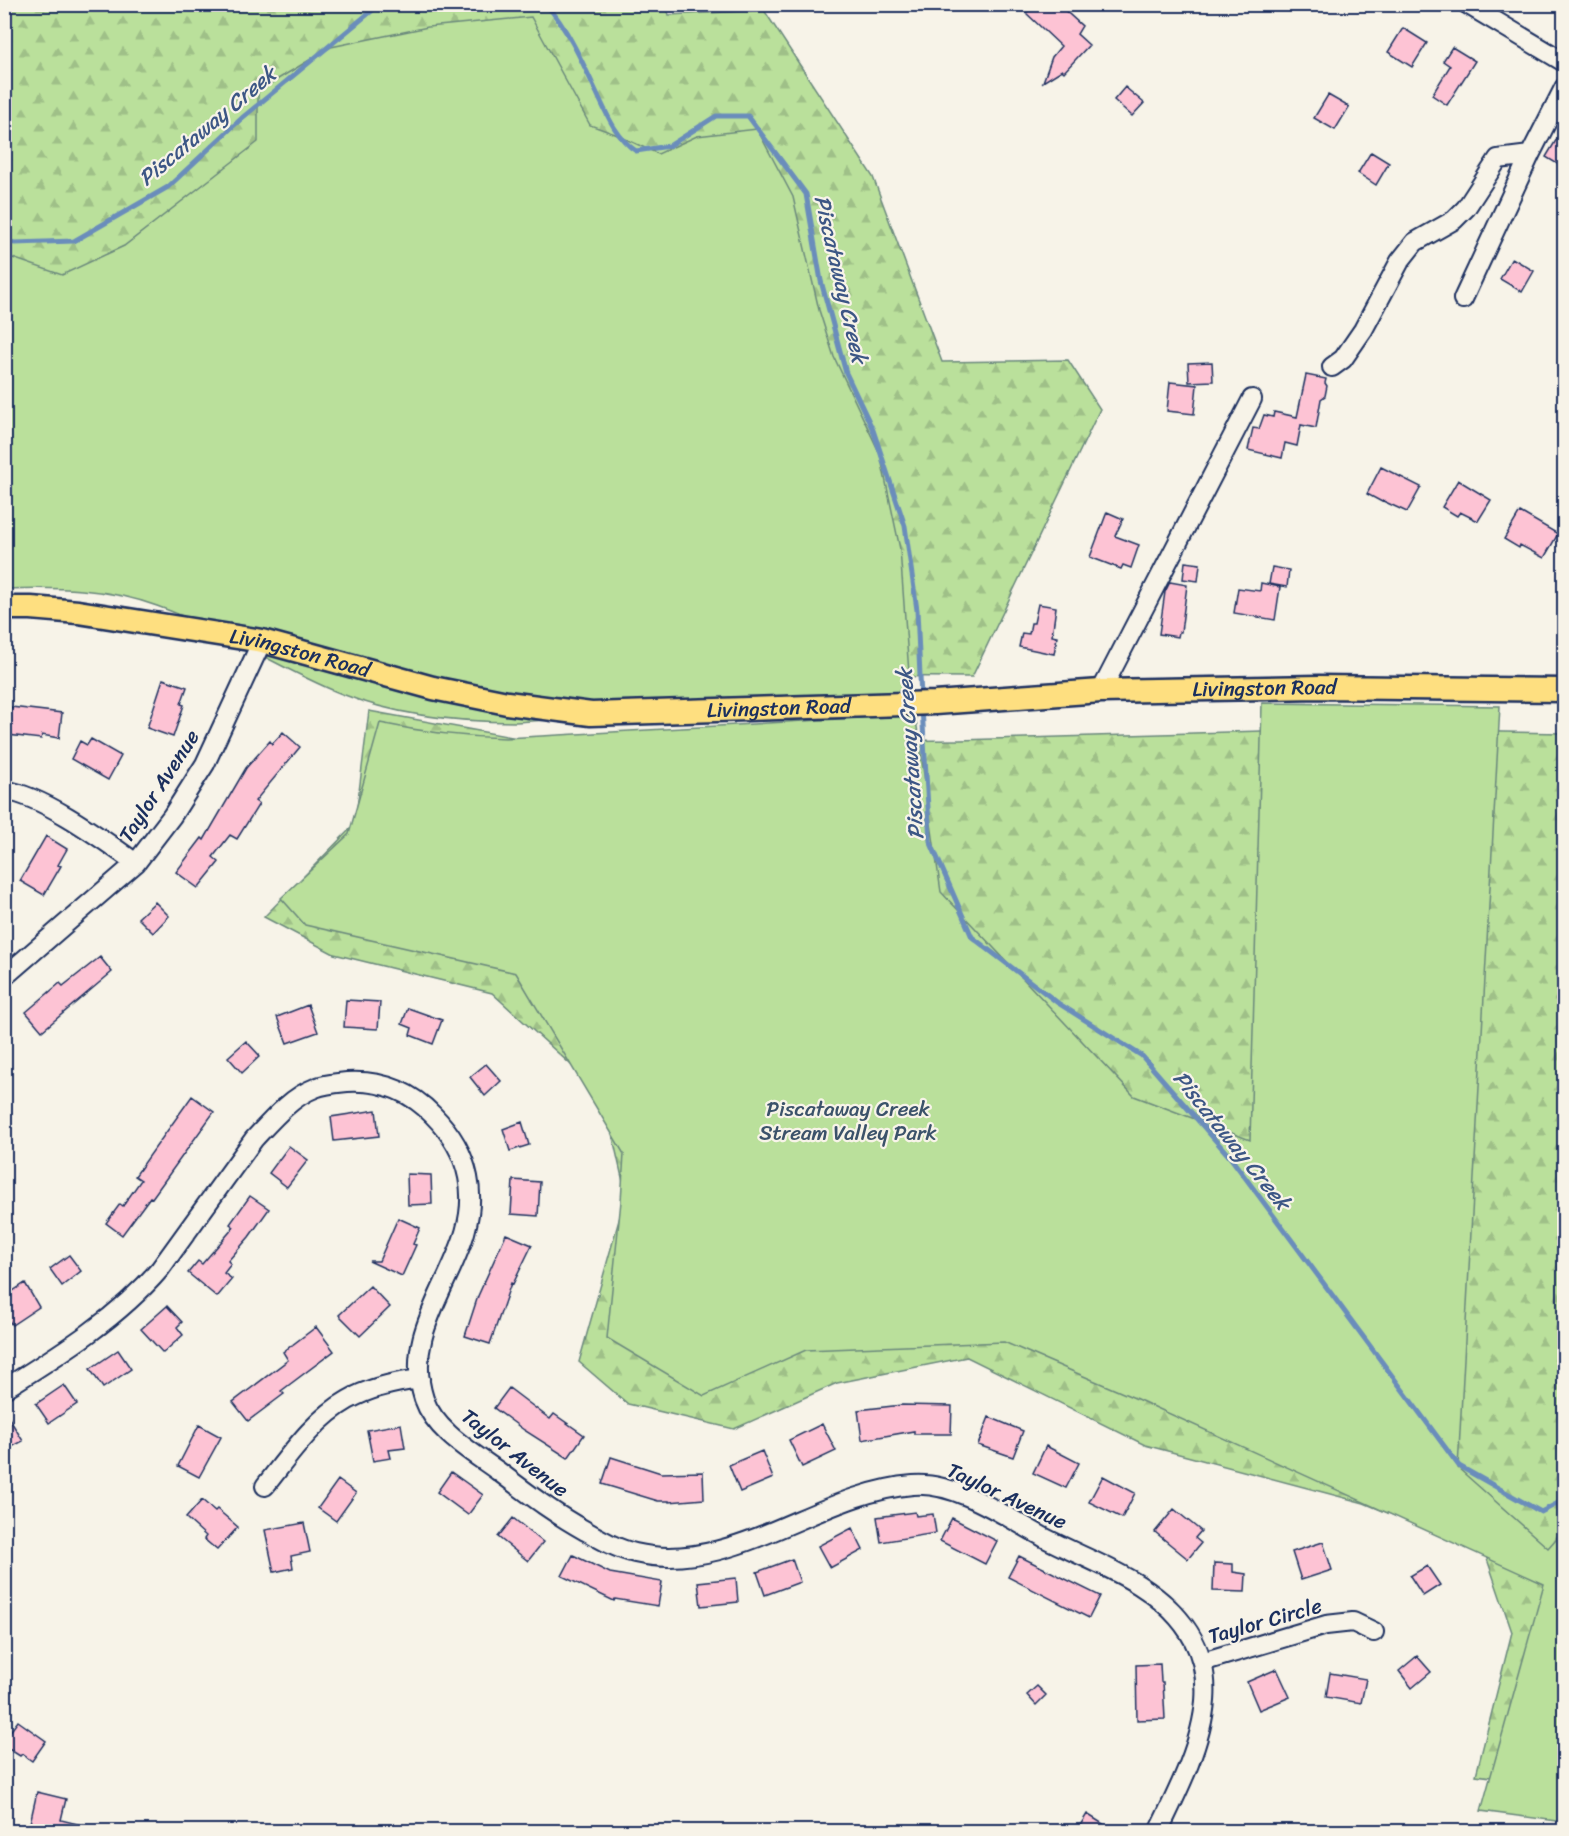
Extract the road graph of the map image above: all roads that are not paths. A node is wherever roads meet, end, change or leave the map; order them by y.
1 (1467, 4) edge
2 (1564, 62) edge
3 (1564, 88) edge
4 (1530, 155) junction
5 (1463, 299) dead end
6 (1332, 367) dead end
7 (1252, 399) dead end
8 (4, 608) edge
9 (262, 641) junction
10 (1564, 690) edge
11 (1101, 691) junction
12 (4, 790) edge
13 (136, 863) junction
14 (4, 977) edge
15 (420, 1379) junction
16 (4, 1389) edge
17 (265, 1486) dead end
18 (1374, 1632) dead end
19 (1202, 1662) junction
20 (1158, 1832) edge

1 - 2 street
3 - 4 street
4 - 5 street
4 - 6 street
7 - 11 street
8 - 9 main road, Livingston Road
9 - 11 main road, Livingston Road
9 - 13 street, Taylor Avenue
10 - 11 main road, Livingston Road
12 - 13 street
13 - 14 street, Taylor Avenue
15 - 16 street, Taylor Avenue
15 - 17 street
15 - 19 street, Taylor Avenue
18 - 19 street, Taylor Circle
19 - 20 street, Taylor Avenue

